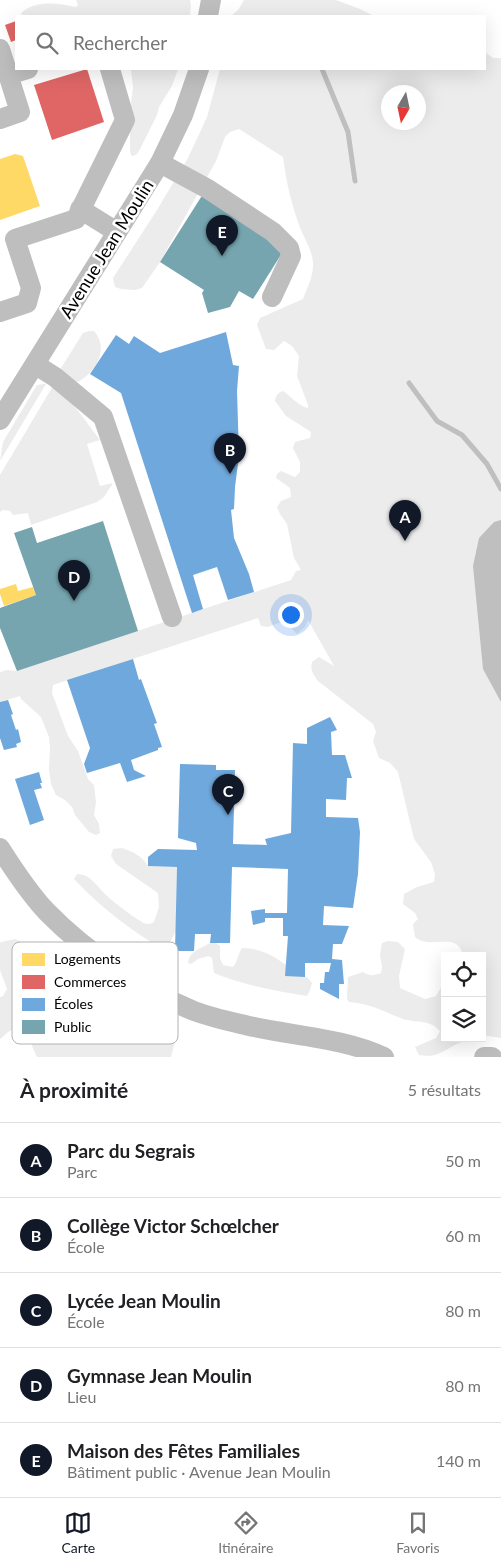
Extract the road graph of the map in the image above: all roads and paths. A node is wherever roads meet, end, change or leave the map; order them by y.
1 (211, 0) edge
2 (208, 15) edge
3 (0, 49) edge
4 (25, 70) edge
5 (110, 70) edge
6 (199, 70) edge
7 (8, 75) junction
8 (0, 119) edge
9 (160, 163) junction
10 (80, 209) junction
11 (118, 232) junction
12 (272, 297) dead end
13 (0, 312) edge
14 (36, 365) junction
15 (6, 399) edge
16 (0, 420) edge
17 (172, 617) dead end
18 (0, 848) edge
19 (82, 942) edge
20 (178, 1004) edge
21 (384, 1057) edge
22 (484, 1057) edge
23 (492, 1057) edge

1 - 2 street
3 - 7 street
4 - 7 street
5 - 10 street
6 - 9 street, Avenue Jean Moulin
7 - 8 street
9 - 11 street, Avenue Jean Moulin
9 - 12 street
10 - 11 street
10 - 13 street
11 - 14 street, Avenue Jean Moulin
14 - 15 street, Avenue Jean Moulin
14 - 17 street
15 - 16 street, Avenue Jean Moulin
18 - 19 street
20 - 21 street
22 - 23 street

